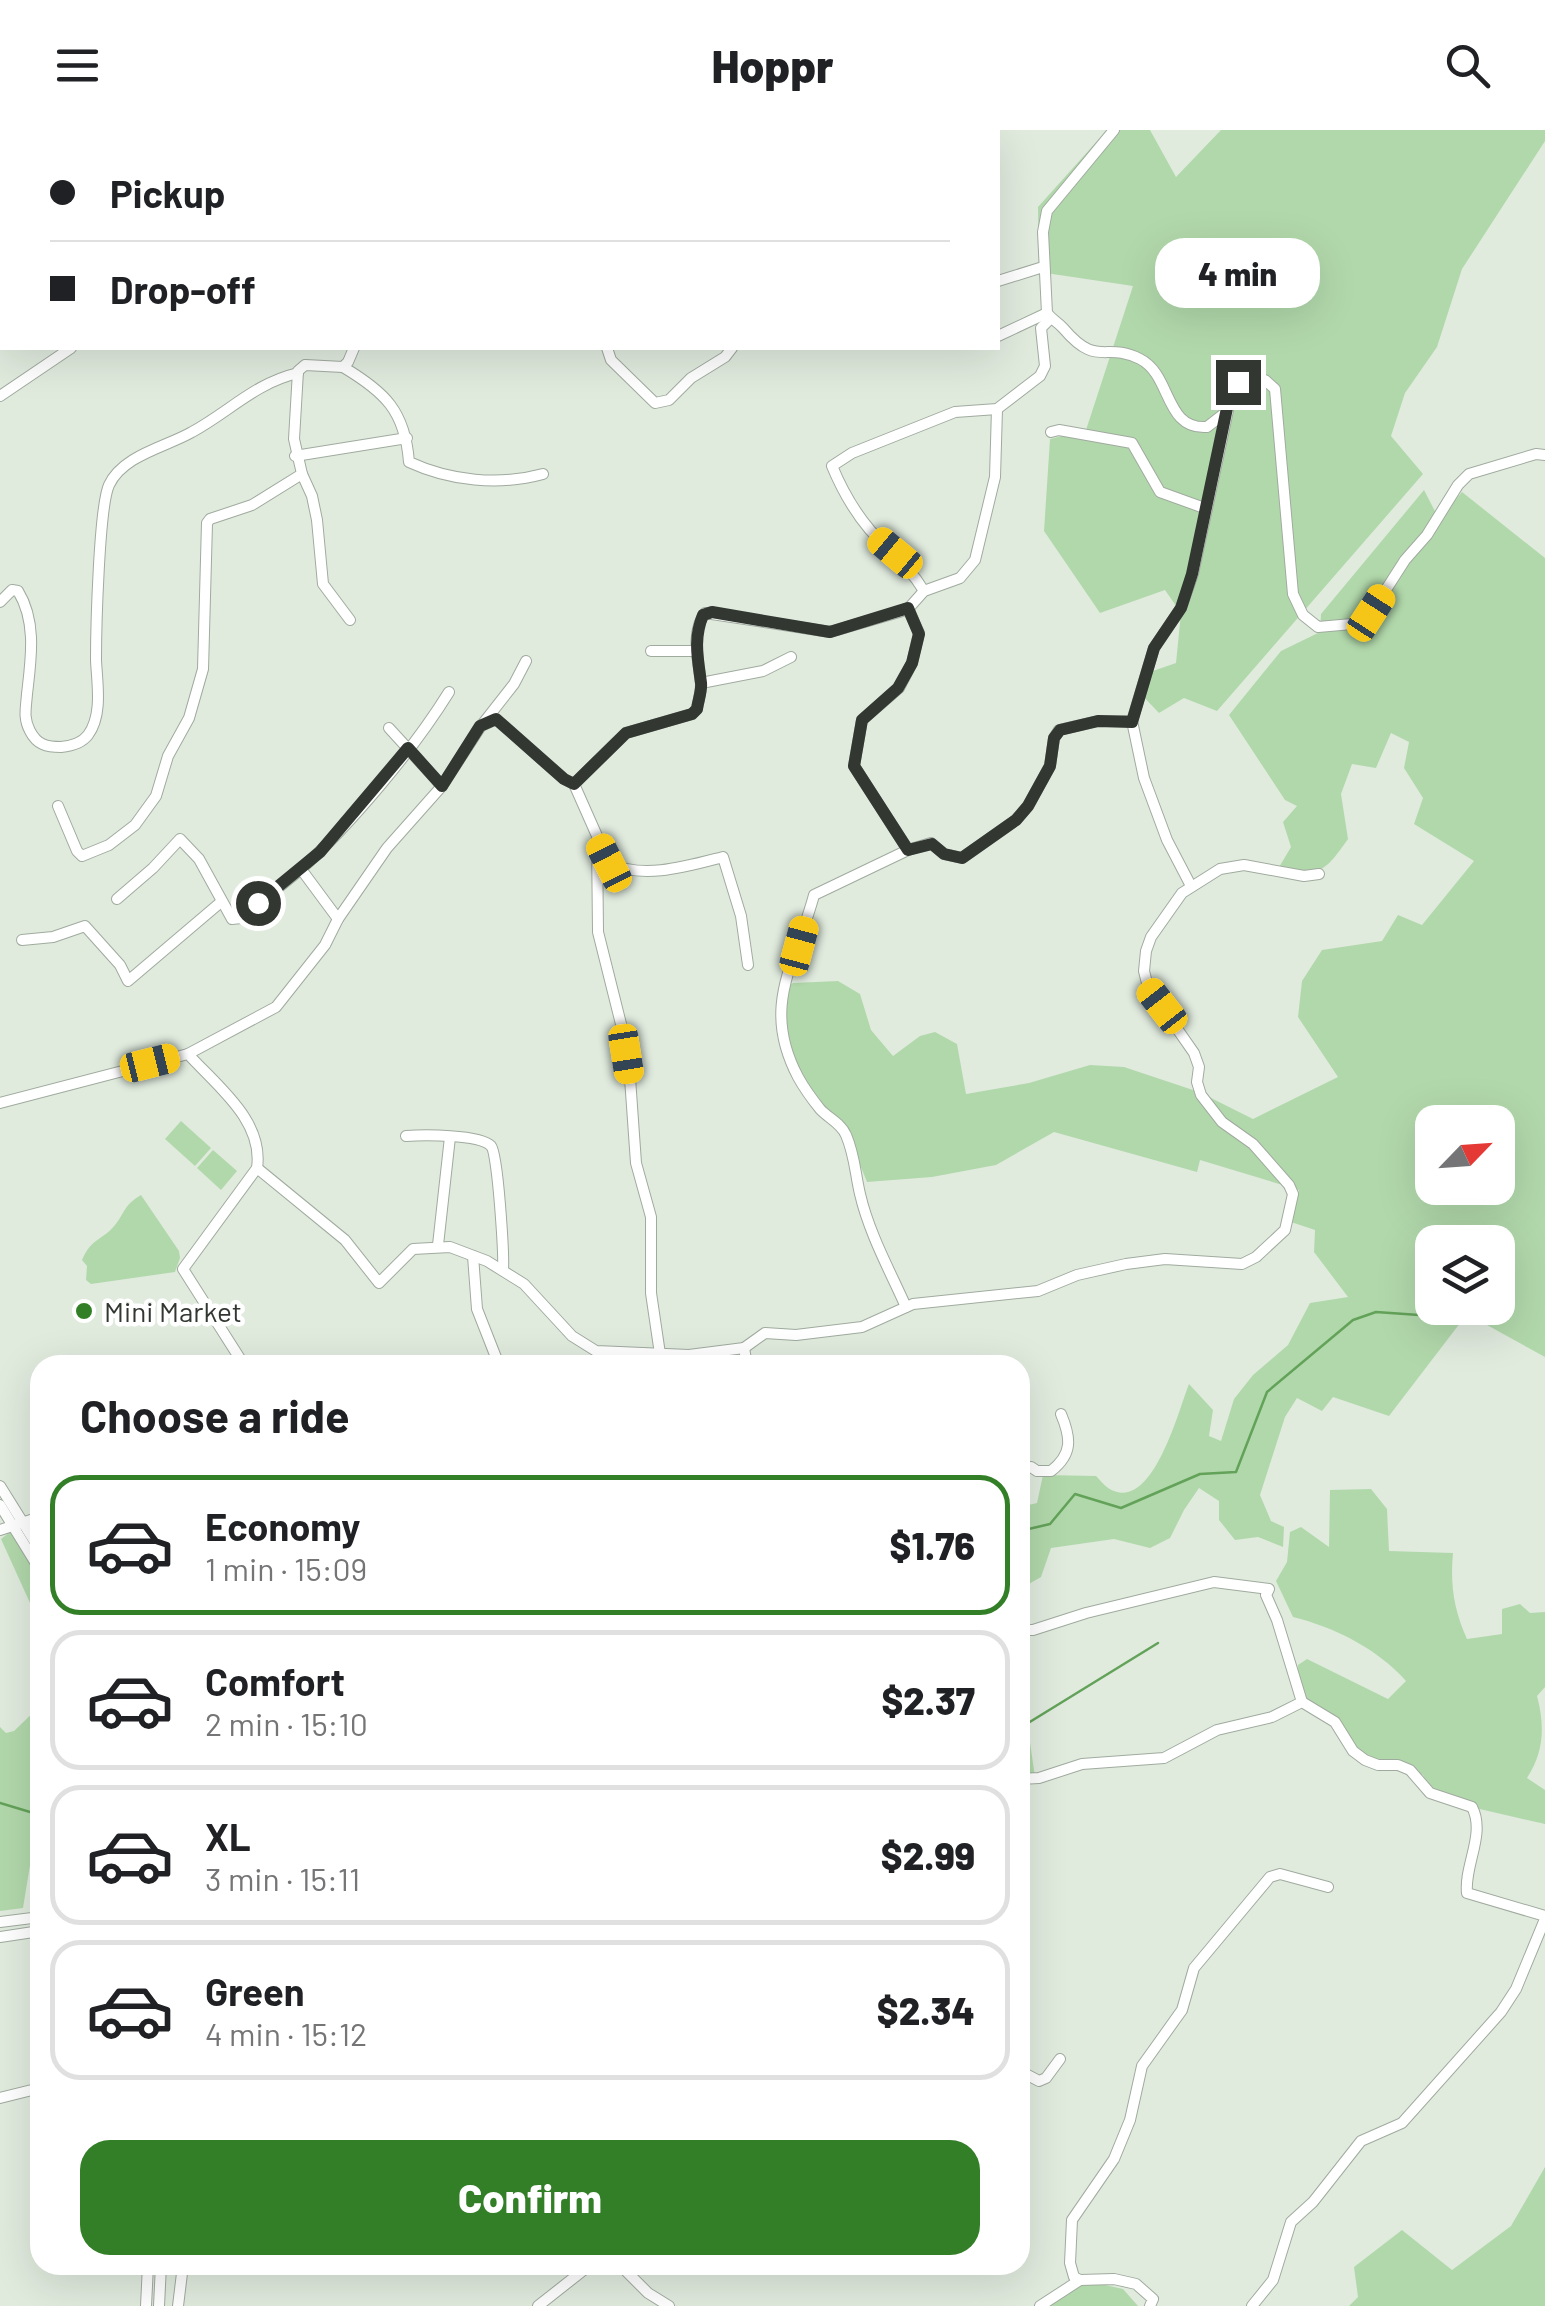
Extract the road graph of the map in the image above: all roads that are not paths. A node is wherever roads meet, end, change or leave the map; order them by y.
1 (1114, 130) edge
2 (1043, 267) junction
3 (1000, 278) edge
4 (1048, 316) junction
5 (1000, 335) edge
6 (67, 350) edge
7 (353, 350) edge
8 (607, 350) edge
9 (730, 350) edge
10 (342, 367) junction
11 (298, 373) junction
12 (0, 396) edge
13 (996, 409) junction
14 (1226, 412) junction
15 (1050, 432) dead end
16 (407, 438) junction
17 (1545, 454) edge
18 (296, 456) junction
19 (302, 474) junction
20 (543, 474) dead end
21 (1206, 509) junction
22 (924, 592) junction
23 (0, 602) edge
24 (908, 608) junction
25 (350, 620) dead end
26 (651, 651) dead end
27 (696, 651) junction
28 (791, 657) dead end
29 (526, 661) dead end
30 (701, 683) junction
31 (449, 692) dead end
32 (1132, 722) junction
33 (480, 726) junction
34 (389, 728) dead end
35 (408, 748) junction
36 (574, 784) junction
37 (442, 786) junction
38 (58, 806) dead end
39 (597, 840) junction
40 (908, 850) junction
41 (301, 869) junction
42 (1318, 874) dead end
43 (1190, 886) junction
44 (118, 899) dead end
45 (221, 902) junction
46 (338, 918) junction
47 (22, 940) dead end
48 (748, 966) dead end
49 (188, 1054) junction
50 (0, 1103) edge
51 (406, 1136) dead end
52 (450, 1137) junction
53 (257, 1168) junction
54 (438, 1245) junction
55 (473, 1256) junction
56 (503, 1270) junction
57 (906, 1307) junction
58 (744, 1348) junction
59 (660, 1354) junction
60 (238, 1355) edge
61 (495, 1355) edge
62 (746, 1355) edge
63 (1061, 1414) dead end
64 (1030, 1467) edge
65 (0, 1486) edge
66 (0, 1505) edge
67 (30, 1520) edge
68 (18, 1523) junction
69 (0, 1530) edge
70 (30, 1538) edge
71 (30, 1549) edge
72 (1030, 1630) edge
73 (1302, 1702) junction
74 (1030, 1778) edge
75 (1328, 1887) dead end
76 (30, 1918) edge
77 (1545, 1918) edge
78 (0, 1922) edge
79 (30, 1932) edge
80 (0, 1936) edge
81 (1060, 2060) dead end
82 (1030, 2076) edge
83 (30, 2090) edge
84 (0, 2098) edge
85 (148, 2275) edge
86 (161, 2275) edge
87 (182, 2275) edge
88 (577, 2275) edge
89 (630, 2275) edge
90 (1080, 2280) junction
91 (146, 2306) edge
92 (159, 2306) edge
93 (178, 2306) edge
94 (538, 2306) edge
95 (670, 2306) edge
96 (1040, 2306) edge
97 (1150, 2306) edge
98 (1252, 2306) edge

1 - 2 street
2 - 3 street
2 - 4 street
4 - 5 street
4 - 13 street
4 - 14 street
6 - 12 street
7 - 10 street
8 - 9 street
10 - 11 street
10 - 16 street
11 - 18 street
11 - 23 street
13 - 22 street
13 - 22 street
14 - 17 street
14 - 21 street
15 - 21 street
16 - 18 street
16 - 20 street
18 - 19 street
19 - 25 street
19 - 38 street
21 - 32 street
22 - 24 street
24 - 27 street
24 - 40 street
26 - 27 street
27 - 30 street
28 - 30 street
29 - 33 street
30 - 36 street
31 - 35 street
32 - 40 street
32 - 43 street
33 - 36 street
33 - 37 street
34 - 35 street
35 - 37 street
35 - 41 street
36 - 39 street
37 - 46 street
39 - 48 street
39 - 59 street
40 - 57 street
41 - 45 street
41 - 46 street
42 - 43 street
43 - 57 street
44 - 45 street
45 - 47 street
46 - 49 street
49 - 50 street
49 - 53 street
51 - 52 street
52 - 54 street
52 - 56 street
53 - 54 street
53 - 60 street
54 - 55 street
55 - 56 street
55 - 61 street
56 - 59 street
57 - 58 street
58 - 59 street
58 - 62 street
63 - 64 street
65 - 68 street
66 - 68 street
67 - 68 street
68 - 69 street
68 - 70 street
68 - 71 street
72 - 73 street
73 - 74 street
73 - 77 street
75 - 90 street
76 - 78 street
77 - 98 street
79 - 80 street
81 - 82 street
83 - 84 street
85 - 91 street
86 - 92 street
87 - 93 street
88 - 94 street
89 - 95 street
90 - 96 street
90 - 97 street

